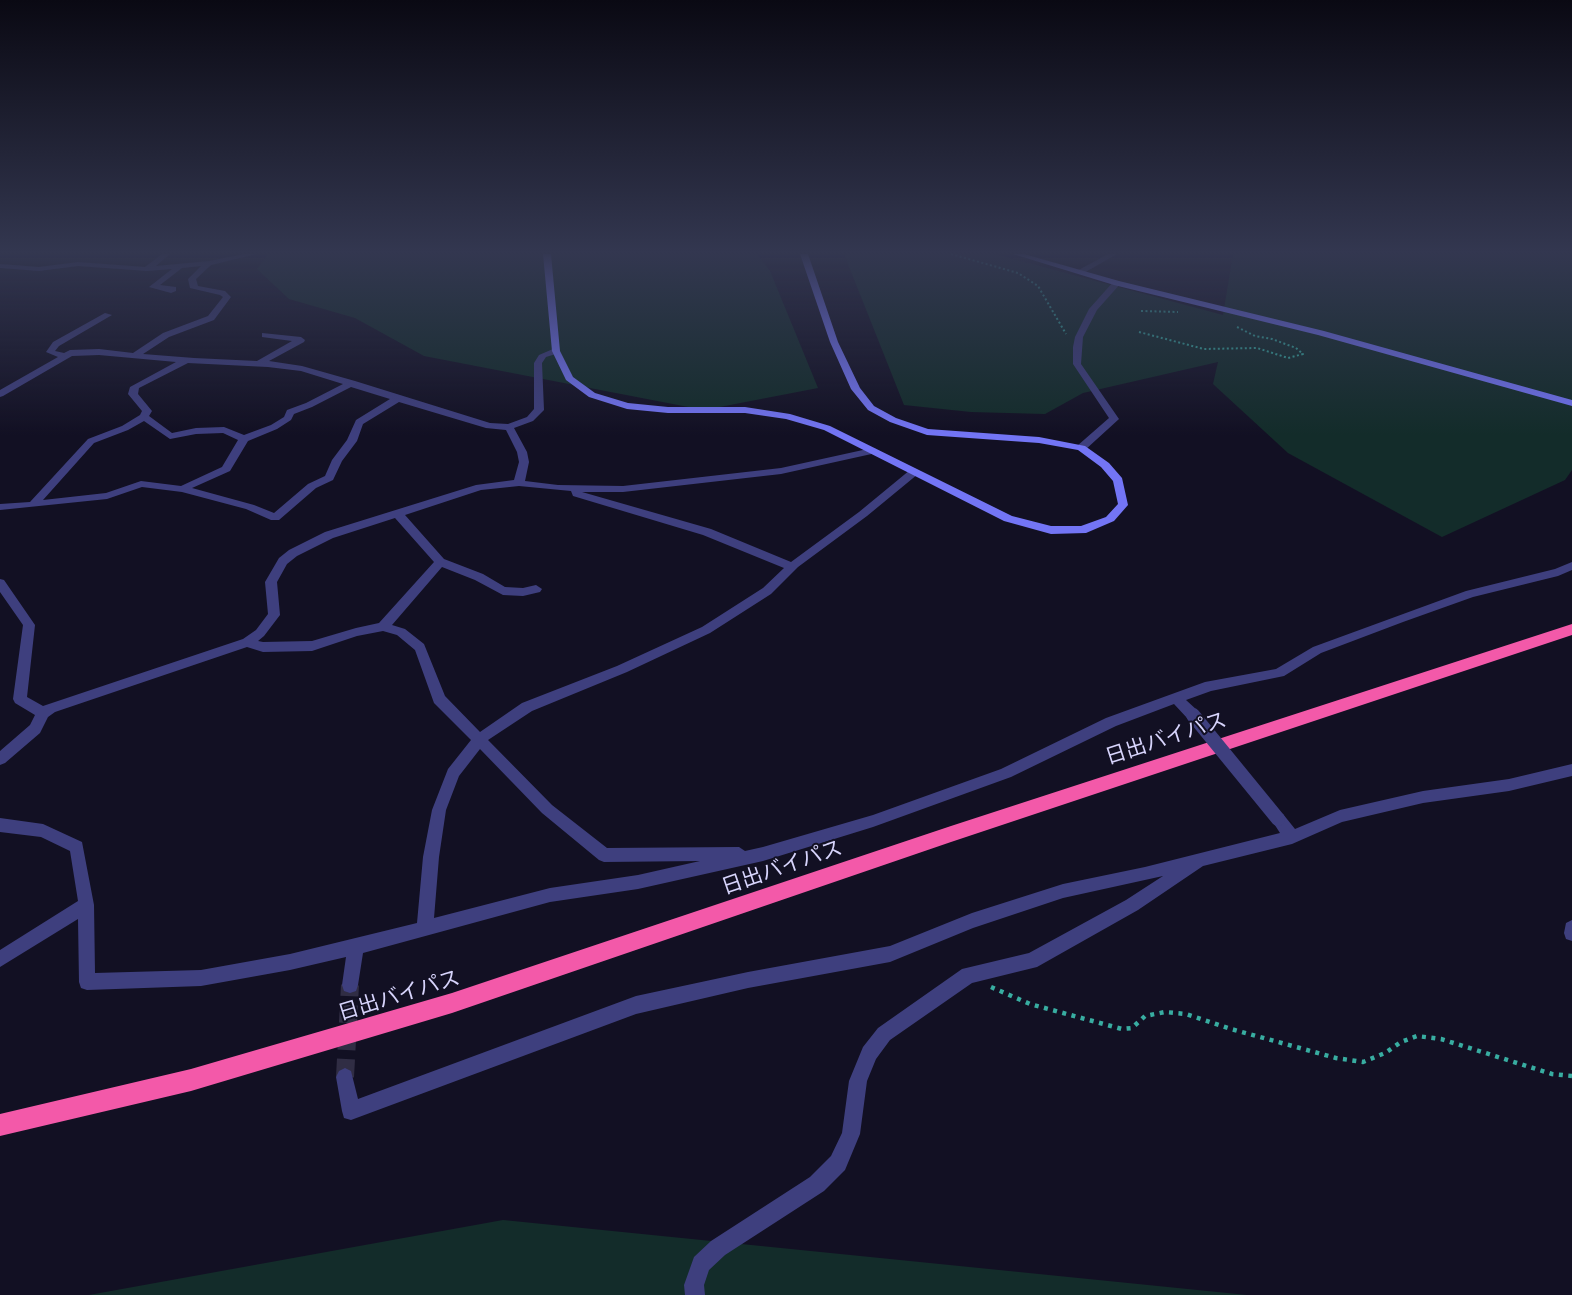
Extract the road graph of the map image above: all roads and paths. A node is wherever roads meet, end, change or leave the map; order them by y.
1 (214, 314) edge
2 (553, 314) edge
3 (825, 314) edge
4 (1055, 314) edge
5 (1090, 314) edge
6 (1245, 314) edge
7 (108, 315) dead end
8 (1227, 322) dead end
9 (1139, 332) dead end
10 (265, 334) dead end
11 (556, 351) junction
12 (1077, 351) junction
13 (135, 355) junction
14 (66, 356) junction
15 (186, 360) junction
16 (258, 364) junction
17 (352, 383) junction
18 (0, 394) edge
19 (400, 397) junction
20 (1572, 403) edge
21 (144, 417) junction
22 (509, 427) junction
23 (244, 439) junction
24 (1081, 448) junction
25 (872, 451) junction
26 (914, 472) junction
27 (519, 483) junction
28 (576, 488) junction
29 (182, 489) junction
30 (33, 505) junction
31 (0, 507) edge
32 (398, 514) junction
33 (440, 562) junction
34 (1572, 566) edge
35 (793, 567) junction
36 (0, 583) edge
37 (536, 589) dead end
38 (383, 627) junction
39 (1572, 629) edge
40 (247, 642) junction
41 (1177, 699) junction
42 (43, 713) junction
43 (480, 739) junction
44 (0, 759) edge
45 (1572, 770) edge
46 (0, 825) edge
47 (1292, 837) junction
48 (763, 854) junction
49 (1204, 859) junction
50 (86, 904) junction
51 (1572, 928) edge
52 (425, 929) junction
53 (1572, 933) edge
54 (356, 947) junction
55 (0, 959) edge
56 (968, 975) junction
57 (350, 984) tunnel mouth
58 (1572, 1076) edge
59 (345, 1077) tunnel mouth
60 (0, 1125) edge
61 (695, 1295) edge

1 - 13 street
2 - 11 street
3 - 24 street
4 - 12 path
5 - 12 street
6 - 20 street
7 - 14 street
8 - 9 path
10 - 16 street
11 - 22 street
11 - 25 street
12 - 24 street
13 - 14 street
13 - 15 street
14 - 18 street
15 - 16 street
15 - 21 street
16 - 17 street
17 - 19 street
17 - 23 street
19 - 22 street
19 - 29 street
21 - 23 street
21 - 30 street
22 - 27 street
23 - 29 street
24 - 26 street
25 - 26 street
25 - 28 street
26 - 35 street
27 - 28 street
27 - 32 street
28 - 35 street
29 - 30 street
30 - 31 street
32 - 33 street
32 - 40 street
33 - 37 street
33 - 38 street
34 - 41 street
35 - 43 street
36 - 42 street
38 - 40 street
38 - 43 street
39 - 60 highway, 日出バイパス
40 - 42 street
41 - 47 street, bridge
41 - 48 street
42 - 44 street
43 - 48 street
43 - 52 street
45 - 47 street
46 - 50 street
47 - 49 street
48 - 52 street
49 - 56 street
49 - 59 street
50 - 54 street
50 - 55 street
51 - 53 street
52 - 54 street
54 - 57 street
56 - 58 path
56 - 61 street

